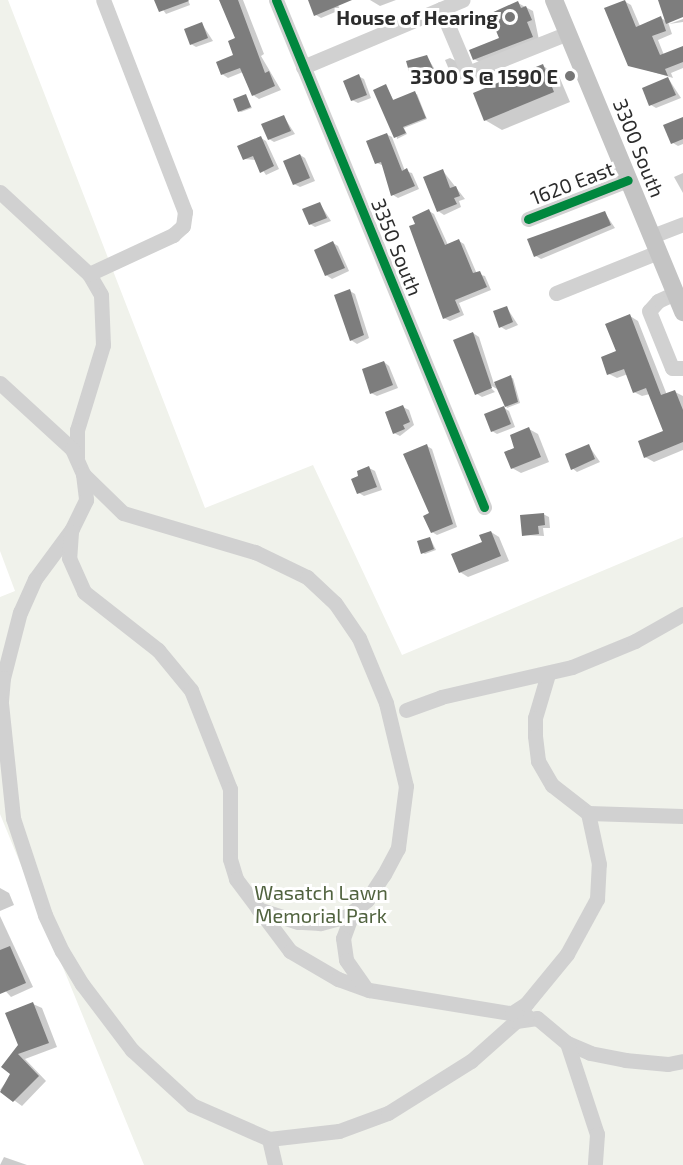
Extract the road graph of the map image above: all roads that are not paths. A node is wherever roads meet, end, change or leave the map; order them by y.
1 (103, 0) edge
2 (276, 0) edge
3 (554, 0) edge
4 (452, 3) edge
5 (568, 33) junction
6 (303, 67) junction
7 (628, 180) junction
8 (0, 192) edge
9 (528, 219) dead end
10 (683, 224) edge
11 (655, 244) junction
12 (89, 274) junction
13 (556, 293) dead end
14 (675, 293) junction
15 (683, 312) edge
16 (683, 368) edge
17 (0, 383) edge
18 (81, 469) junction
19 (484, 507) dead end
20 (72, 530) junction
21 (683, 614) edge
22 (548, 674) junction
23 (406, 710) dead end
24 (588, 813) junction
25 (683, 816) edge
26 (254, 906) junction
27 (353, 910) junction
28 (369, 990) junction
29 (512, 1013) junction
30 (537, 1018) junction
31 (567, 1043) junction
32 (683, 1061) edge
33 (269, 1139) junction
34 (275, 1165) edge
35 (595, 1165) edge

1 - 12 street
2 - 6 street, 3350 South
3 - 5 main road, 3300 South
4 - 5 street
4 - 6 street
5 - 7 main road, 3300 South
6 - 19 street, 3350 South
7 - 9 street, 1620 East
7 - 11 main road, 3300 South
8 - 12 street
10 - 11 street
11 - 13 street
11 - 14 main road, 3300 South
12 - 18 street
14 - 15 main road, 3300 South
14 - 16 street
17 - 18 street
18 - 20 street
18 - 27 street
20 - 26 street
20 - 33 street
21 - 22 street
22 - 23 street
22 - 24 street
24 - 25 street
24 - 29 street
26 - 27 street
26 - 28 street
27 - 28 street
28 - 29 street
29 - 30 street
30 - 31 street
30 - 33 street
31 - 32 street
31 - 35 street
33 - 34 street

